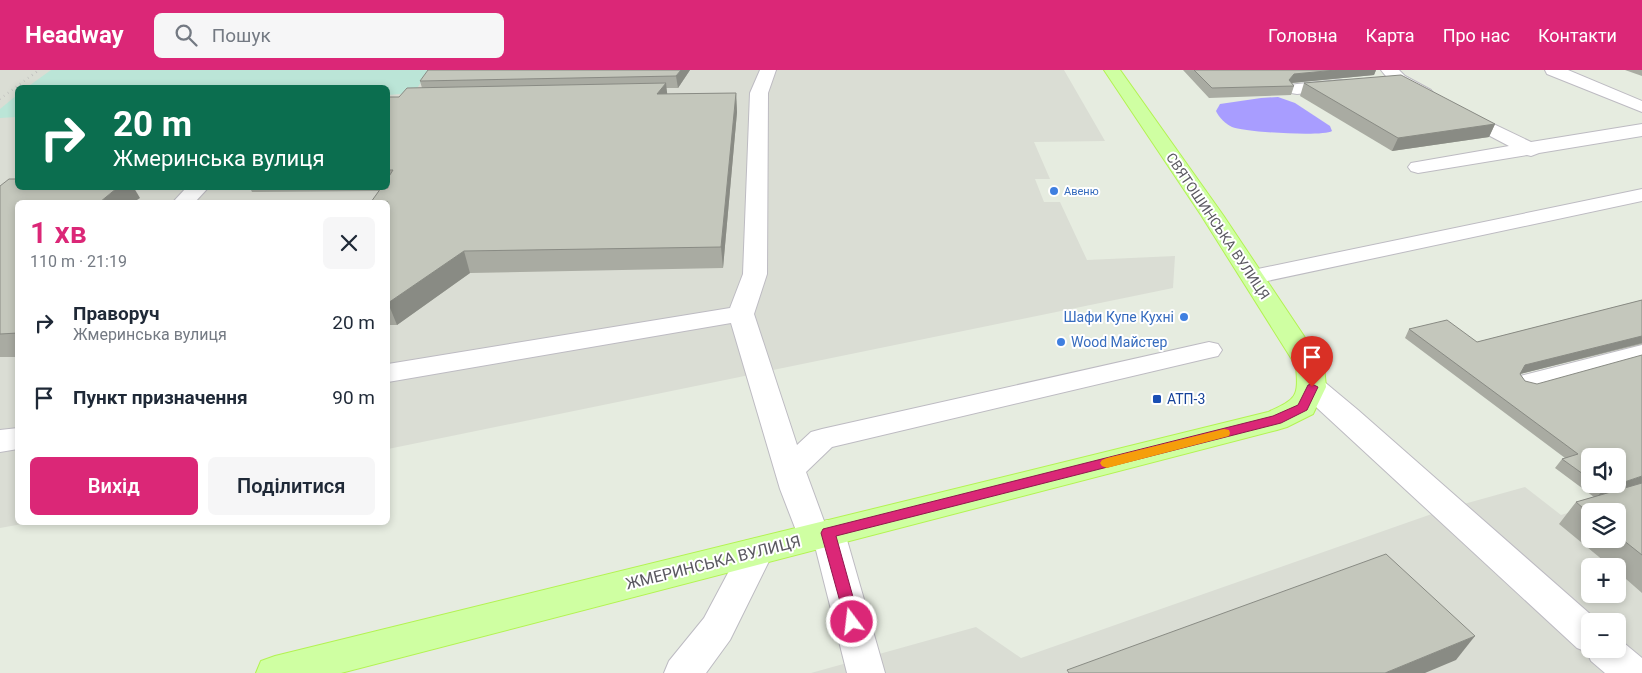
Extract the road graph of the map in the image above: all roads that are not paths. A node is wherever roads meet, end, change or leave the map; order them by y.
1 (768, 70) edge
2 (1112, 70) edge
3 (1553, 70) edge
4 (1389, 77) edge
5 (1362, 84) edge
6 (1297, 89) dead end
7 (1642, 107) edge
8 (1642, 130) edge
9 (1531, 150) junction
10 (1418, 167) dead end
11 (196, 190) edge
12 (1642, 195) edge
13 (185, 200) edge
14 (1253, 278) junction
15 (741, 314) junction
16 (1209, 350) dead end
17 (1642, 353) edge
18 (390, 373) edge
19 (1530, 382) edge
20 (1312, 387) junction
21 (15, 438) edge
22 (0, 441) edge
23 (790, 469) junction
24 (821, 535) junction
25 (757, 551) junction
26 (1581, 629) edge
27 (1614, 658) edge
28 (275, 673) edge
29 (683, 673) edge
30 (866, 673) edge
31 (1632, 673) edge

1 - 15 lane
2 - 14 main road, СВЯТОШИНСЬКА ВУЛИЦЯ
3 - 7 lane
4 - 9 lane
5 - 6 lane
8 - 9 lane
9 - 10 lane
11 - 13 lane
12 - 14 lane
14 - 20 main road, СВЯТОШИНСЬКА ВУЛИЦЯ
15 - 18 lane
15 - 23 lane
16 - 23 lane
17 - 19 lane
20 - 24 main road, ЖМЕРИНСЬКА ВУЛИЦЯ
20 - 26 lane
21 - 22 lane
23 - 24 lane
24 - 25 main road, ЖМЕРИНСЬКА ВУЛИЦЯ
24 - 30 lane
25 - 28 main road, ЖМЕРИНСЬКА ВУЛИЦЯ
25 - 29 lane
27 - 31 lane

